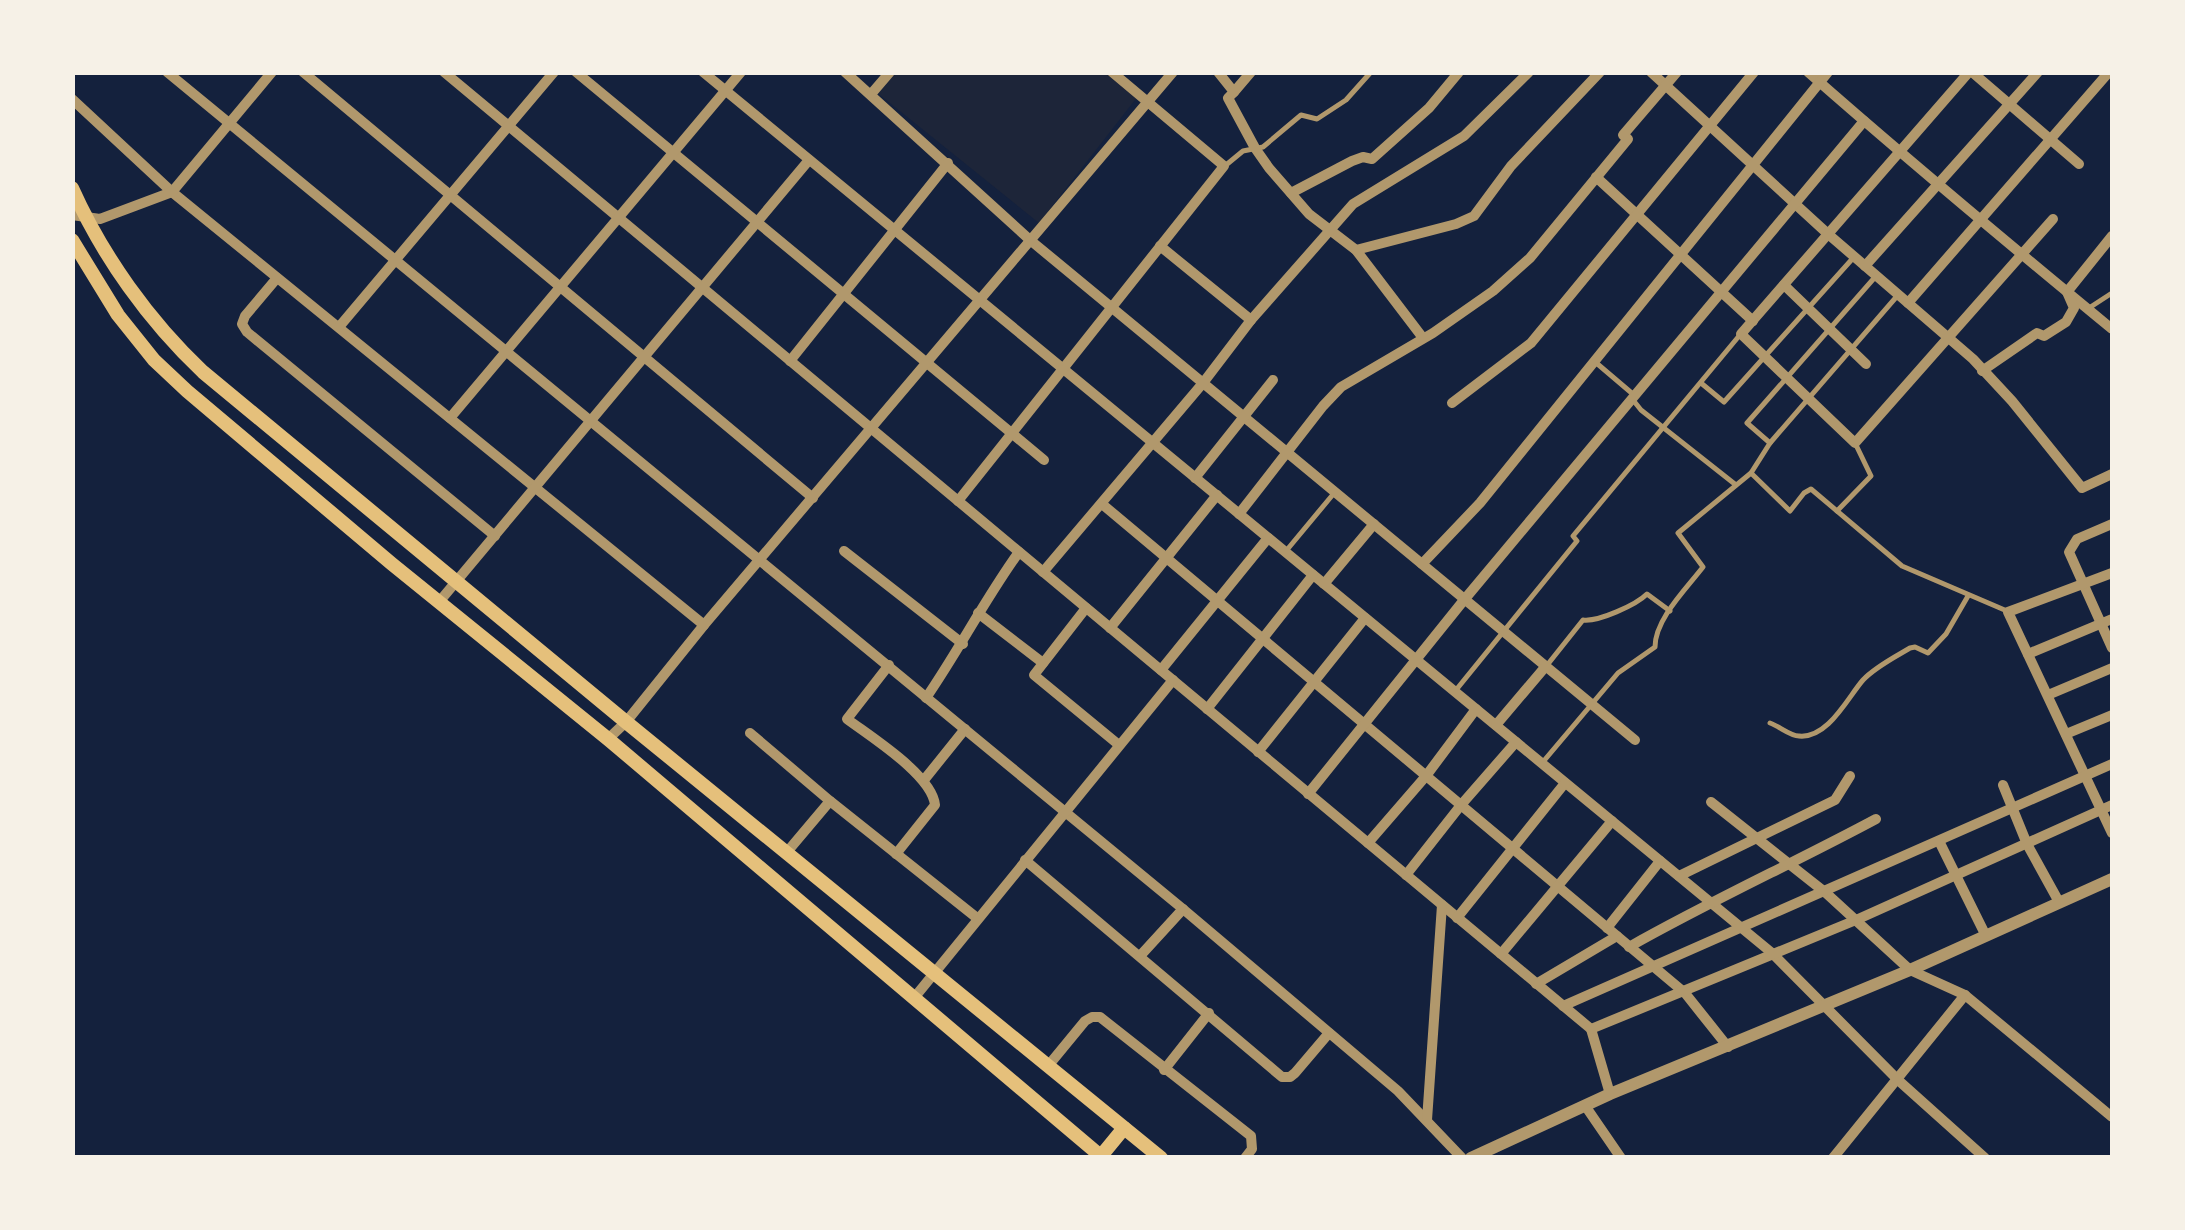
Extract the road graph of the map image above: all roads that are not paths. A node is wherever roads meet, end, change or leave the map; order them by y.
1 (167, 72) edge
2 (272, 72) edge
3 (304, 72) edge
4 (444, 72) edge
5 (554, 72) edge
6 (576, 72) edge
7 (703, 72) edge
8 (741, 72) edge
9 (846, 72) edge
10 (890, 72) edge
11 (1112, 72) edge
12 (1173, 72) edge
13 (1218, 72) edge
14 (1251, 72) edge
15 (1372, 72) edge
16 (1459, 72) edge
17 (1528, 72) edge
18 (1600, 72) edge
19 (1651, 72) edge
20 (1678, 72) edge
21 (1754, 72) edge
22 (1808, 72) edge
23 (1828, 72) edge
24 (1971, 72) edge
25 (2038, 72) edge
26 (2109, 72) edge
27 (1820, 82) junction
28 (1666, 86) junction
29 (726, 91) junction
30 (1234, 92) junction
31 (872, 94) junction
32 (72, 100) edge
33 (1148, 102) junction
34 (2010, 106) junction
35 (1864, 120) junction
36 (229, 123) junction
37 (509, 126) junction
38 (1710, 126) junction
39 (2050, 140) junction
40 (1255, 148) junction
41 (1901, 151) junction
42 (673, 153) junction
43 (809, 160) junction
44 (948, 163) junction
45 (1753, 164) junction
46 (2079, 164) dead end
47 (1224, 166) junction
48 (1596, 178) junction
49 (1938, 181) junction
50 (72, 188) edge
51 (172, 192) junction
52 (1290, 193) junction
53 (451, 196) junction
54 (1796, 203) junction
55 (1637, 216) junction
56 (79, 217) edge
57 (618, 218) junction
58 (2053, 219) dead end
59 (1978, 220) junction
60 (756, 222) junction
61 (894, 230) junction
62 (1330, 232) junction
63 (1828, 234) junction
64 (2112, 236) edge
65 (72, 240) edge
66 (1030, 240) junction
67 (1160, 246) junction
68 (1356, 250) junction
69 (1679, 256) junction
70 (1854, 256) junction
71 (2021, 256) junction
72 (396, 260) junction
73 (1864, 266) junction
74 (1876, 276) junction
75 (277, 278) junction
76 (1784, 285) junction
77 (560, 287) junction
78 (702, 288) junction
79 (1722, 292) junction
80 (2068, 292) junction
81 (2112, 293) edge
82 (843, 294) junction
83 (1898, 295) junction
84 (980, 300) junction
85 (1908, 303) junction
86 (1112, 308) junction
87 (1808, 308) junction
88 (2089, 308) junction
89 (1251, 320) junction
90 (1753, 321) junction
91 (338, 327) junction
92 (1830, 327) junction
93 (2112, 329) edge
94 (1742, 334) junction
95 (1947, 337) junction
96 (1423, 338) junction
97 (506, 351) junction
98 (1851, 351) junction
99 (644, 357) junction
100 (1765, 357) junction
101 (790, 361) junction
102 (1594, 362) junction
103 (927, 363) junction
104 (1866, 364) dead end
105 (1063, 369) junction
106 (1982, 371) junction
107 (1786, 378) junction
108 (1274, 380) dead end
109 (1203, 383) junction
110 (1701, 383) junction
111 (1634, 398) junction
112 (1810, 400) junction
113 (1452, 403) dead end
114 (450, 418) junction
115 (1245, 418) junction
116 (591, 420) junction
117 (1663, 428) junction
118 (871, 429) junction
119 (1012, 433) junction
120 (1152, 443) junction
121 (1855, 443) junction
122 (1770, 444) junction
123 (1288, 453) junction
124 (1044, 460) dead end
125 (1751, 473) junction
126 (2112, 474) edge
127 (1195, 478) junction
128 (1736, 485) junction
129 (535, 488) junction
130 (1335, 492) junction
131 (1217, 495) junction
132 (812, 498) junction
133 (958, 501) junction
134 (1102, 504) junction
135 (1838, 511) junction
136 (1239, 514) junction
137 (1374, 524) junction
138 (2112, 524) edge
139 (494, 536) junction
140 (1268, 538) junction
141 (844, 551) dead end
142 (1019, 552) junction
143 (1285, 552) junction
144 (1167, 558) junction
145 (761, 560) junction
146 (1422, 564) junction
147 (1043, 572) junction
148 (2112, 573) edge
149 (1313, 575) junction
150 (458, 581) junction
151 (1324, 584) junction
152 (2083, 586) junction
153 (1968, 596) junction
154 (1217, 600) junction
155 (1464, 600) junction
156 (440, 602) junction
157 (1086, 608) junction
158 (1670, 611) junction
159 (2008, 612) junction
160 (978, 613) junction
161 (1366, 618) junction
162 (2112, 620) edge
163 (2100, 624) junction
164 (704, 626) junction
165 (1110, 628) junction
166 (1505, 632) junction
167 (1265, 640) junction
168 (963, 644) junction
169 (2112, 648) edge
170 (2028, 654) junction
171 (1417, 662) junction
172 (1043, 663) junction
173 (889, 664) junction
174 (1546, 666) junction
175 (2112, 668) edge
176 (1161, 670) junction
177 (1173, 680) junction
178 (1313, 682) junction
179 (1455, 692) junction
180 (2048, 695) junction
181 (926, 698) junction
182 (1592, 704) junction
183 (1208, 709) junction
184 (1476, 709) junction
185 (2112, 714) edge
186 (626, 722) junction
187 (1770, 723) dead end
188 (1496, 725) junction
189 (1365, 726) junction
190 (965, 729) junction
191 (750, 734) dead end
192 (2066, 734) junction
193 (608, 739) junction
194 (1635, 740) dead end
195 (1516, 742) junction
196 (1119, 745) junction
197 (1258, 752) junction
198 (1542, 763) junction
199 (2112, 764) edge
200 (1426, 776) junction
201 (1850, 776) dead end
202 (2086, 776) junction
203 (924, 780) junction
204 (1565, 782) junction
205 (2003, 785) dead end
206 (1308, 794) junction
207 (830, 802) junction
208 (1711, 802) dead end
209 (1460, 805) junction
210 (2013, 808) junction
211 (2107, 808) edge
212 (1065, 811) junction
213 (1876, 819) dead end
214 (1612, 821) junction
215 (2112, 833) edge
216 (1758, 839) junction
217 (1938, 841) junction
218 (1368, 844) junction
219 (2027, 844) junction
220 (1514, 849) junction
221 (787, 852) junction
222 (896, 854) junction
223 (1025, 860) junction
224 (1660, 860) junction
225 (1790, 865) junction
226 (1955, 873) junction
227 (1406, 875) junction
228 (1679, 876) junction
229 (2112, 879) edge
230 (1559, 888) junction
231 (1826, 892) junction
232 (1710, 902) junction
233 (2059, 902) junction
234 (1442, 905) junction
235 (1183, 909) junction
236 (976, 918) junction
237 (1457, 918) junction
238 (1856, 920) junction
239 (1739, 926) junction
240 (1607, 928) junction
241 (1985, 934) junction
242 (1617, 936) junction
243 (1630, 947) junction
244 (1772, 953) junction
245 (1501, 954) junction
246 (1140, 956) junction
247 (1652, 966) junction
248 (1910, 970) junction
249 (933, 972) junction
250 (1536, 984) junction
251 (1684, 993) junction
252 (1965, 996) junction
253 (914, 998) junction
254 (1563, 1006) junction
255 (1824, 1006) junction
256 (1208, 1013) junction
257 (1591, 1029) junction
258 (1328, 1033) junction
259 (1728, 1046) junction
260 (1048, 1066) junction
261 (1164, 1070) junction
262 (1898, 1080) junction
263 (1610, 1094) junction
264 (1586, 1107) junction
265 (2112, 1117) edge
266 (1428, 1120) junction
267 (1124, 1128) junction
268 (1102, 1157) edge
269 (1161, 1158) edge
270 (1245, 1158) edge
271 (1462, 1158) edge
272 (1470, 1158) edge
273 (1620, 1158) edge
274 (1833, 1158) edge
275 (1984, 1158) edge

1 - 36 street
2 - 36 street
3 - 53 street
4 - 37 street
5 - 37 street
6 - 42 street
7 - 29 street
8 - 29 street
9 - 31 street
10 - 31 street
11 - 33 street
12 - 33 street
13 - 30 street
14 - 30 street
15 - 40 lane
16 - 52 street
17 - 62 street
18 - 68 street
19 - 28 street
20 - 28 street
21 - 38 street
22 - 27 street
23 - 27 street
24 - 34 street
24 - 41 street
25 - 34 street
26 - 39 street
27 - 35 street
27 - 45 street
28 - 38 street
28 - 48 street
29 - 42 street
29 - 43 street
30 - 40 street
31 - 44 street
32 - 51 street
33 - 47 street
33 - 66 street
34 - 39 street
34 - 49 street
35 - 41 street
35 - 54 street
36 - 51 street
36 - 72 street
37 - 53 street
37 - 57 street
38 - 45 street
38 - 55 street
39 - 46 street
39 - 59 street
40 - 47 lane
40 - 52 street
41 - 49 street
41 - 63 street
42 - 57 street
42 - 60 street
43 - 60 street
43 - 61 street
44 - 61 street
44 - 66 street
45 - 54 street
45 - 69 street
47 - 67 street
48 - 55 street
48 - 96 street
49 - 59 street
49 - 73 street
50 - 56 main road
51 - 56 street
51 - 75 street
52 - 62 street
53 - 72 street
53 - 77 street
54 - 63 street
54 - 79 street
55 - 69 street
55 - 113 street
56 - 150 main road
57 - 77 street
57 - 78 street
58 - 71 street
59 - 71 street
59 - 85 street
60 - 78 street
60 - 82 street
61 - 82 street
61 - 84 street
62 - 68 street
62 - 89 street
63 - 70 street
63 - 76 street
64 - 80 street
65 - 156 main road
66 - 84 street
66 - 86 street
67 - 86 street
67 - 89 street
68 - 96 street
69 - 79 street
69 - 102 street
70 - 73 street
70 - 87 lane
71 - 80 street
71 - 95 street
72 - 91 street
72 - 97 street
73 - 74 street
74 - 83 street
74 - 92 lane
75 - 91 street
75 - 139 street
76 - 87 street
76 - 90 street
77 - 97 street
77 - 99 street
78 - 99 street
78 - 101 street
79 - 90 street
79 - 111 street
80 - 88 street
80 - 106 street
81 - 88 lane
82 - 101 street
82 - 103 street
83 - 85 street
83 - 98 lane
84 - 103 street
84 - 105 street
85 - 95 street
86 - 105 street
86 - 109 street
87 - 92 street
87 - 100 lane
88 - 93 street
89 - 109 street
90 - 94 street
91 - 114 street
92 - 98 street
92 - 107 lane
94 - 100 street
94 - 110 lane
95 - 106 street
95 - 121 street
96 - 123 street
97 - 114 street
97 - 116 street
98 - 104 street
98 - 112 lane
99 - 116 street
99 - 132 street
100 - 107 street
100 - 110 lane
101 - 118 street
102 - 111 lane
102 - 146 street
103 - 118 street
103 - 119 street
105 - 119 street
105 - 120 street
106 - 126 street
107 - 112 street
107 - 122 lane
108 - 115 street
109 - 115 street
109 - 120 street
110 - 117 lane
111 - 117 lane
111 - 155 street
112 - 121 street
112 - 122 lane
114 - 129 street
115 - 123 street
115 - 127 street
116 - 129 street
116 - 145 street
117 - 128 lane
117 - 166 lane
118 - 132 street
118 - 133 street
119 - 124 street
119 - 133 street
120 - 127 street
120 - 134 street
121 - 135 lane
122 - 125 lane
123 - 130 street
123 - 136 street
125 - 128 lane
125 - 135 lane
127 - 131 street
128 - 158 lane
129 - 139 street
129 - 164 street
130 - 137 street
130 - 143 lane
131 - 136 street
131 - 144 street
132 - 145 street
133 - 142 street
134 - 144 street
134 - 147 street
135 - 153 lane
136 - 140 street
137 - 146 street
137 - 151 street
138 - 152 street
139 - 150 street
140 - 143 street
140 - 154 street
141 - 168 street
142 - 147 street
142 - 160 street
143 - 149 street
144 - 154 street
144 - 165 street
145 - 164 street
145 - 173 street
146 - 155 street
147 - 157 street
148 - 152 street
149 - 151 street
149 - 167 street
150 - 156 street
150 - 186 main road
151 - 161 street
152 - 159 street
152 - 163 street
153 - 159 lane
153 - 187 lane
154 - 167 street
154 - 176 street
155 - 166 street
155 - 171 street
156 - 193 main road
157 - 165 street
157 - 172 street
158 - 174 lane
158 - 182 lane
159 - 170 street
160 - 168 street
160 - 172 street
161 - 171 street
161 - 178 street
162 - 163 street
163 - 169 street
163 - 170 street
164 - 186 street
165 - 176 street
166 - 174 street
166 - 179 lane
167 - 178 street
167 - 183 street
168 - 181 street
170 - 180 street
171 - 179 street
171 - 189 street
172 - 196 street
173 - 181 street
173 - 203 street
174 - 182 street
174 - 188 street
175 - 180 street
176 - 177 street
177 - 183 street
177 - 196 street
178 - 189 street
178 - 197 street
179 - 184 street
180 - 192 street
181 - 190 street
182 - 194 street
182 - 198 lane
183 - 197 street
184 - 188 street
184 - 200 street
185 - 192 street
186 - 193 street
186 - 221 main road
188 - 195 street
189 - 200 street
189 - 206 street
190 - 203 street
190 - 212 street
191 - 207 street
192 - 202 street
193 - 253 main road
195 - 198 street
195 - 209 street
196 - 212 street
197 - 206 street
198 - 204 street
199 - 202 street
200 - 209 street
200 - 218 street
201 - 216 street
202 - 210 street
202 - 211 street
203 - 222 street
204 - 214 street
204 - 220 street
205 - 210 street
206 - 218 street
207 - 221 street
207 - 222 street
208 - 216 street
209 - 220 street
209 - 227 street
210 - 217 street
210 - 219 street
211 - 215 street
211 - 219 street
212 - 223 street
212 - 235 street
213 - 225 street
214 - 224 street
214 - 230 street
216 - 225 street
216 - 228 street
217 - 226 street
217 - 231 street
218 - 227 street
219 - 226 street
219 - 233 street
220 - 230 street
220 - 237 street
221 - 249 main road
222 - 236 street
223 - 236 street
223 - 246 street
224 - 228 street
224 - 240 street
225 - 231 street
225 - 232 street
226 - 238 street
226 - 241 street
227 - 234 street
228 - 232 street
229 - 233 street
230 - 240 street
230 - 245 street
231 - 238 street
231 - 239 street
232 - 239 street
232 - 243 street
233 - 241 street
234 - 237 street
234 - 266 street
235 - 246 street
235 - 258 street
236 - 249 street
237 - 245 street
238 - 244 street
238 - 248 street
239 - 244 street
239 - 247 street
240 - 242 street
241 - 248 street
242 - 243 street
242 - 250 street
243 - 247 street
244 - 251 street
244 - 255 street
245 - 250 street
246 - 256 street
247 - 251 street
247 - 254 street
248 - 252 street
248 - 255 street
249 - 253 street
249 - 260 main road
250 - 254 street
251 - 257 street
251 - 259 street
252 - 262 street
252 - 265 street
253 - 268 main road
254 - 257 street
255 - 259 street
255 - 262 street
256 - 258 street
256 - 261 street
257 - 263 street
258 - 266 street
259 - 263 street
260 - 261 street
260 - 267 main road
261 - 270 street
262 - 274 street
262 - 275 street
263 - 264 street
264 - 272 street
264 - 273 street
266 - 271 street
267 - 268 main road
267 - 269 main road

